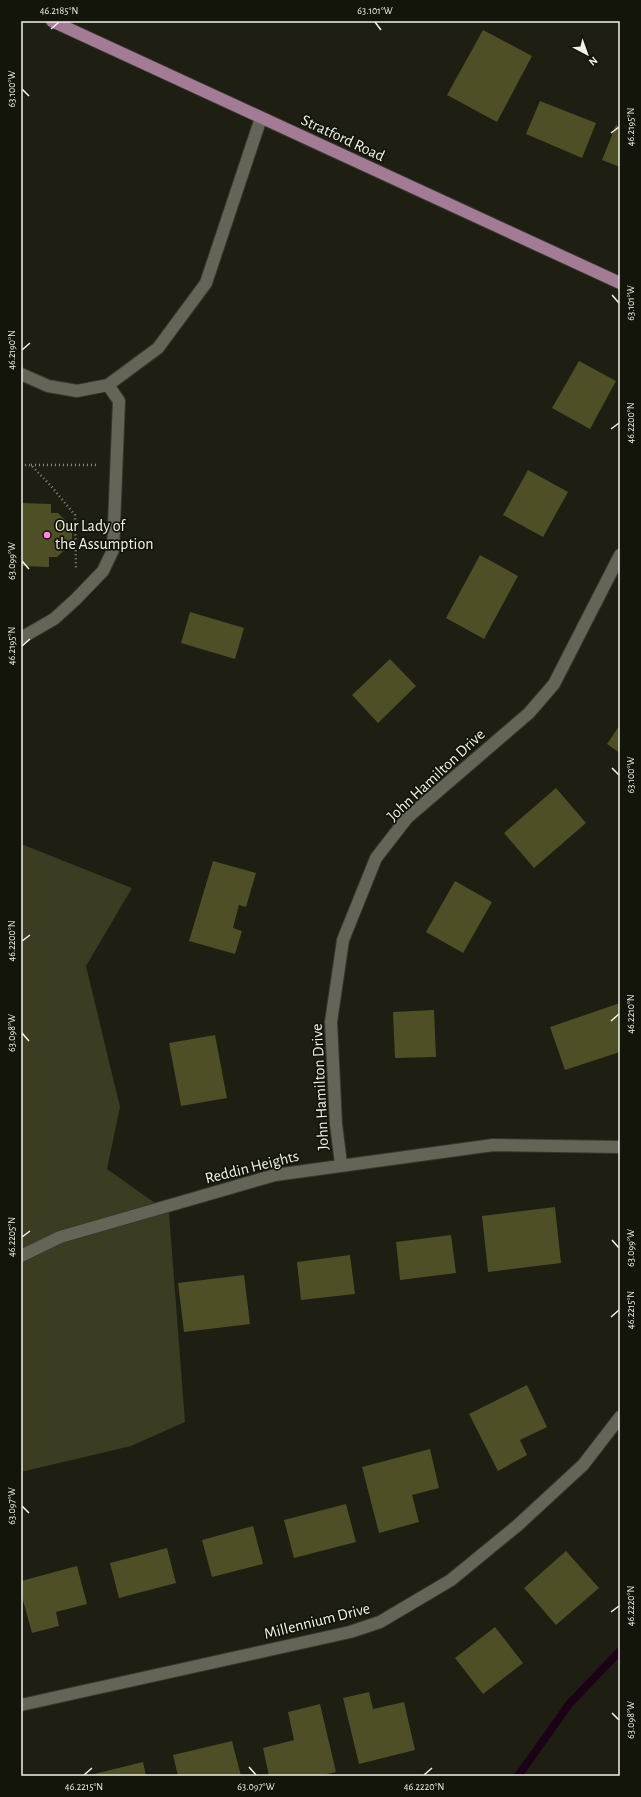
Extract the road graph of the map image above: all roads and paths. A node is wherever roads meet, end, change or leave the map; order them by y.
1 (52, 21) edge
2 (261, 118) junction
3 (620, 283) edge
4 (21, 374) edge
5 (108, 385) junction
6 (116, 464) junction
7 (21, 465) edge
8 (31, 465) junction
9 (620, 555) edge
10 (76, 599) junction
11 (21, 638) edge
12 (620, 1147) edge
13 (341, 1164) junction
14 (21, 1256) edge
15 (620, 1417) edge
16 (21, 1705) edge

1 - 2 main road, Stratford Road
2 - 3 main road, Stratford Road
2 - 5 street
4 - 5 street
5 - 6 street
6 - 8 path
6 - 10 street
7 - 8 path
8 - 10 path
9 - 13 street, John Hamilton Drive
10 - 11 street
12 - 13 street, Reddin Heights
13 - 14 street, Reddin Heights
15 - 16 street, Millennium Drive

